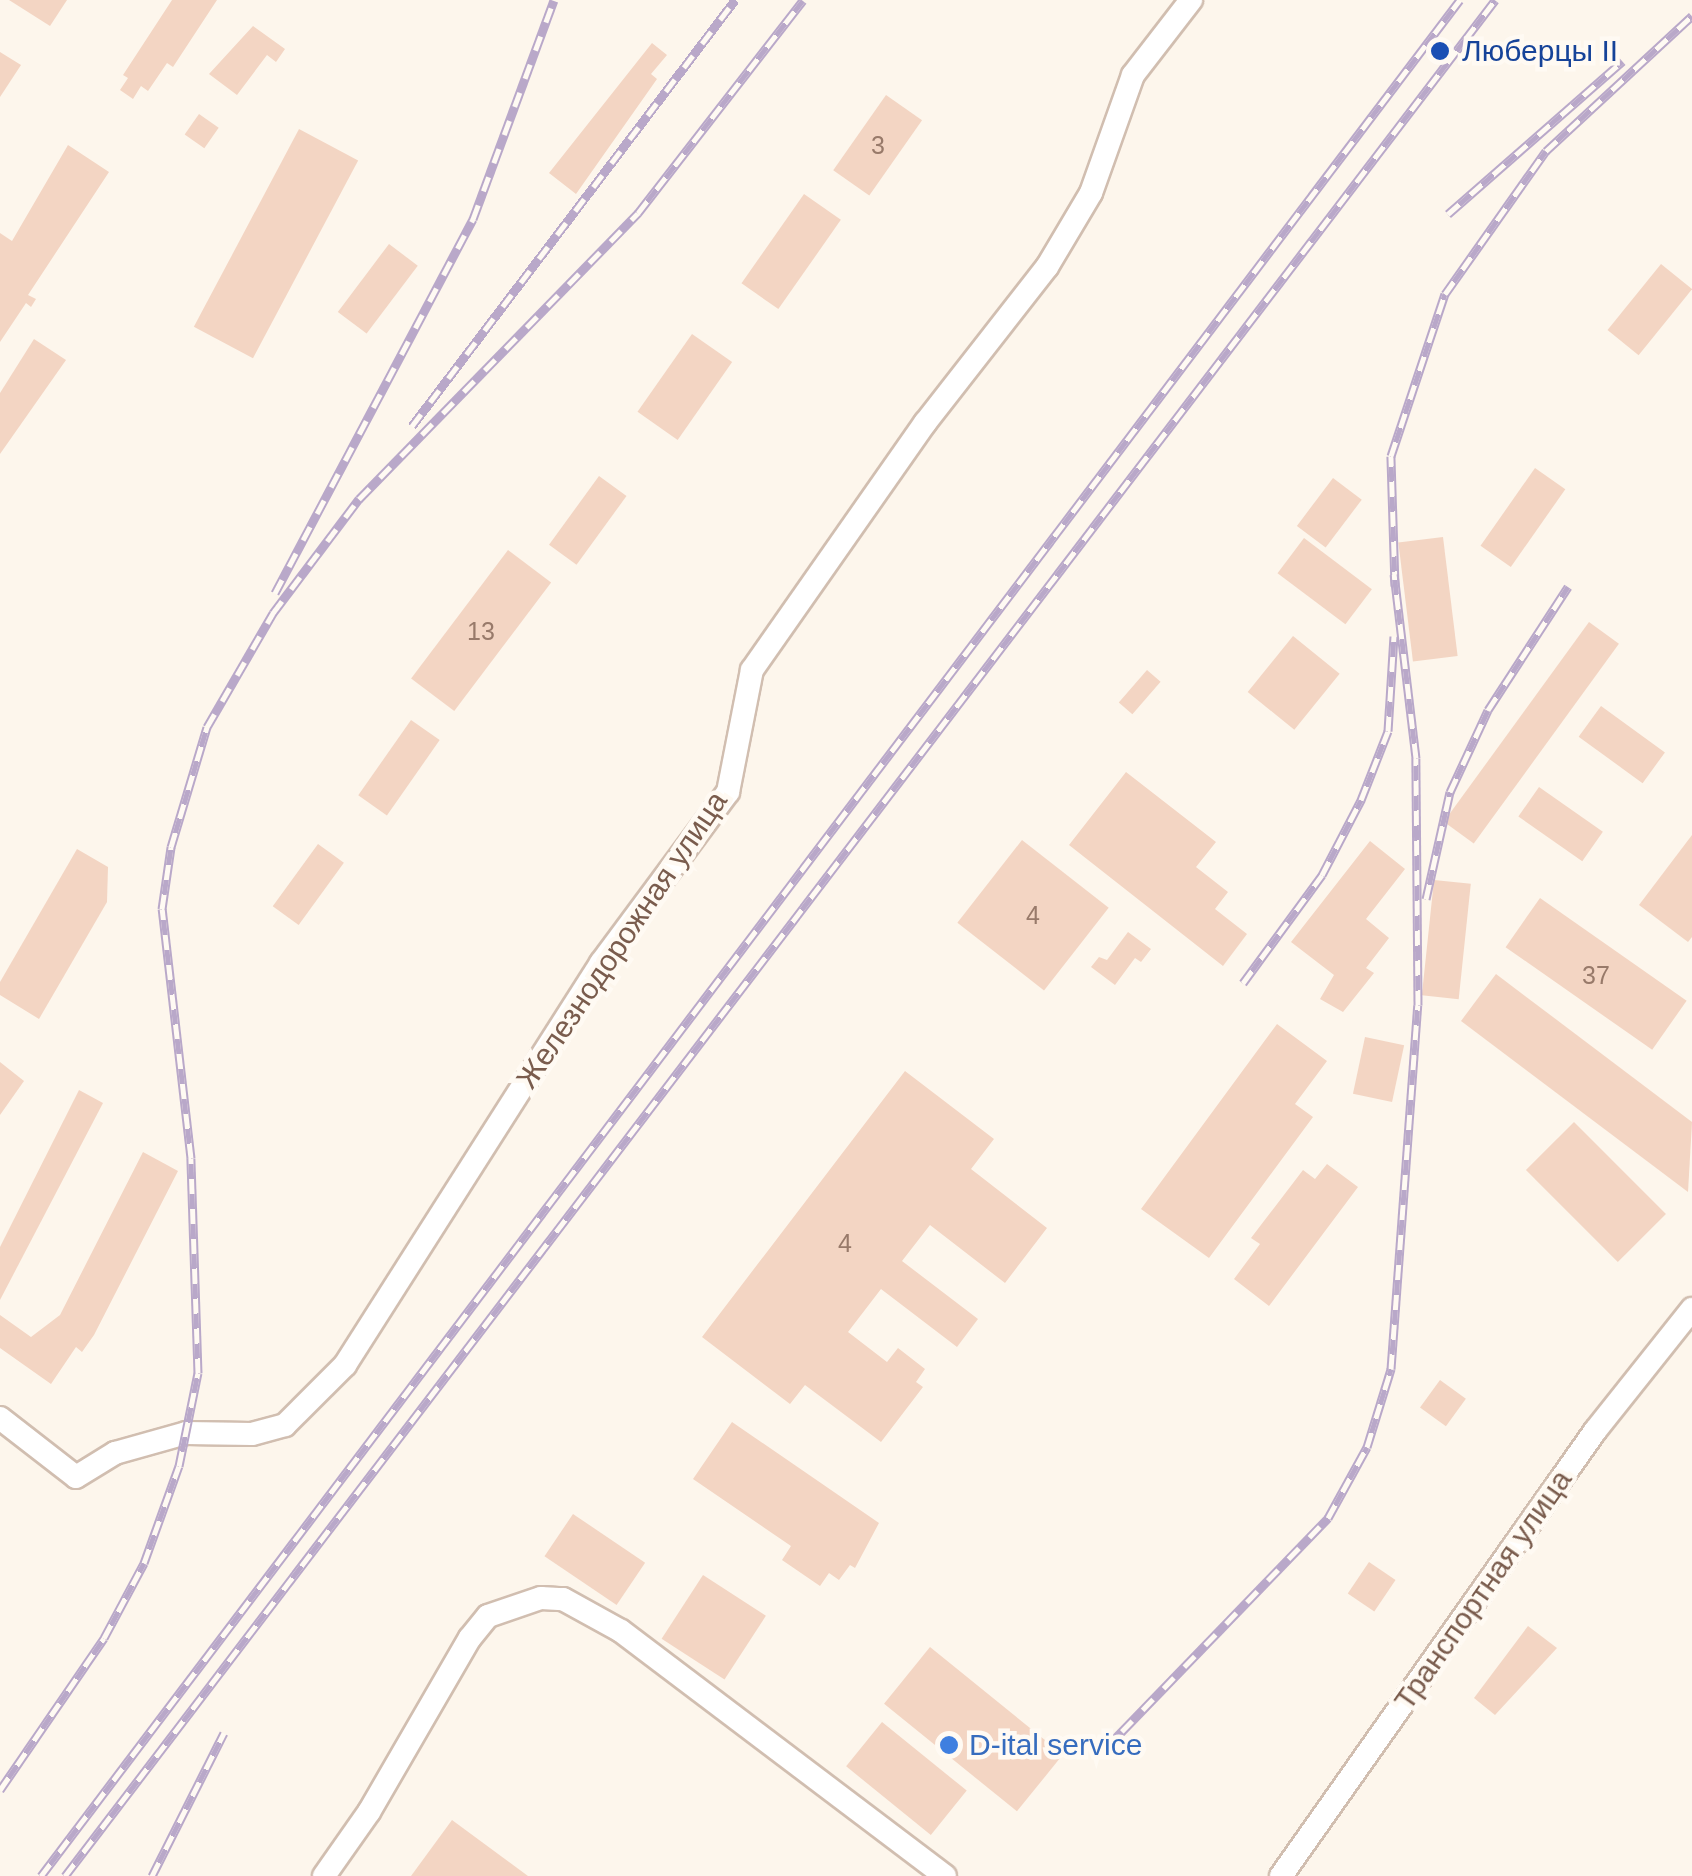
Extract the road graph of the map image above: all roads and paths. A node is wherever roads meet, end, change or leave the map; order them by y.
1 (1191, 0) edge
2 (1692, 1308) edge
3 (0, 1418) edge
4 (324, 1876) edge
5 (945, 1876) edge
6 (1280, 1876) edge

1 - 3 street, Железнодорожная улица
2 - 6 street, Транспортная улица
4 - 5 street

